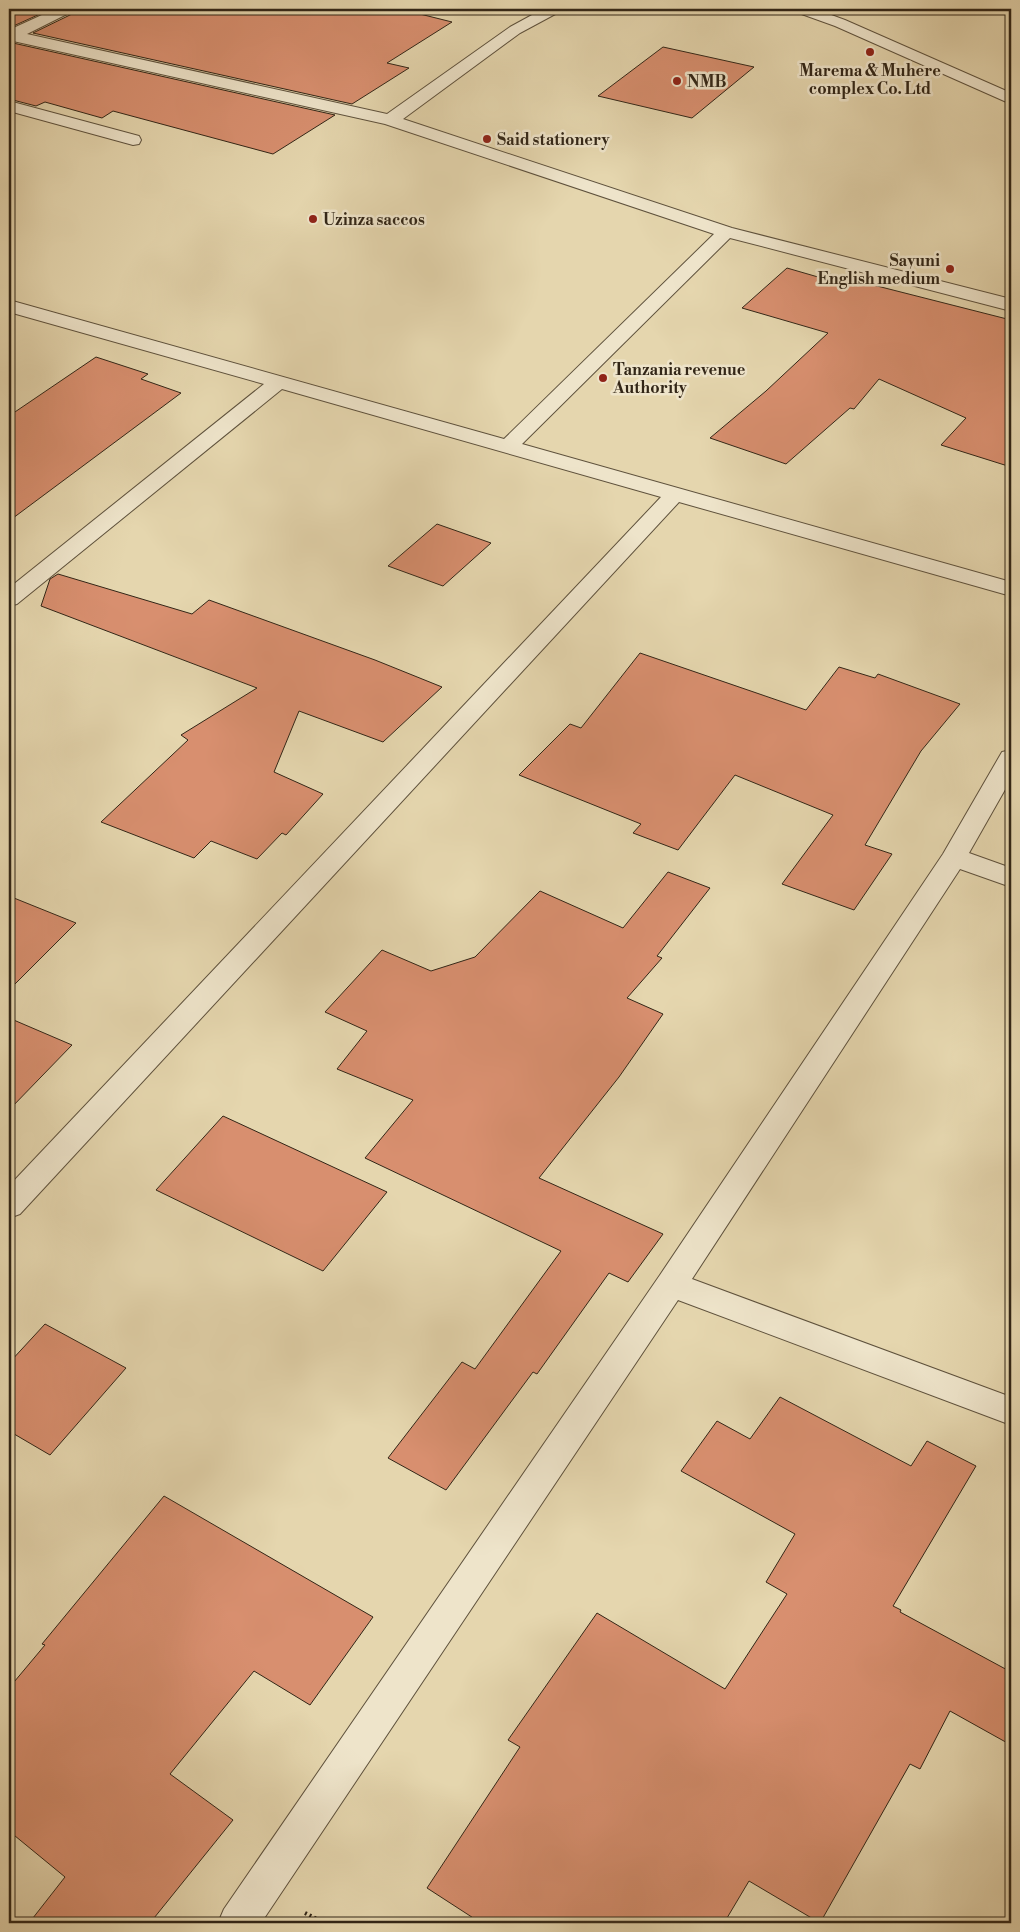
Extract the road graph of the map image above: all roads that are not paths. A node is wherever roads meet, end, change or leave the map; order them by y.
1 (66, 9) edge
2 (554, 9) edge
3 (802, 9) edge
4 (10, 36) edge
5 (1011, 99) edge
6 (9, 106) edge
7 (390, 120) junction
8 (133, 140) dead end
9 (726, 232) junction
10 (1011, 305) edge
11 (9, 306) edge
12 (279, 382) junction
13 (508, 447) junction
14 (675, 494) junction
15 (1011, 590) edge
16 (9, 599) edge
17 (1011, 758) edge
18 (954, 857) junction
19 (1011, 878) edge
20 (9, 1206) edge
21 (671, 1284) junction
22 (1011, 1411) edge
23 (238, 1923) edge

1 - 4 street
2 - 7 street
3 - 5 street
4 - 7 street
6 - 8 street
7 - 9 street
9 - 10 street
9 - 13 street
11 - 12 street
12 - 13 street
12 - 16 street
13 - 14 street
14 - 15 street
14 - 20 street
17 - 18 street
18 - 19 street
18 - 21 street
21 - 22 street
21 - 23 street

